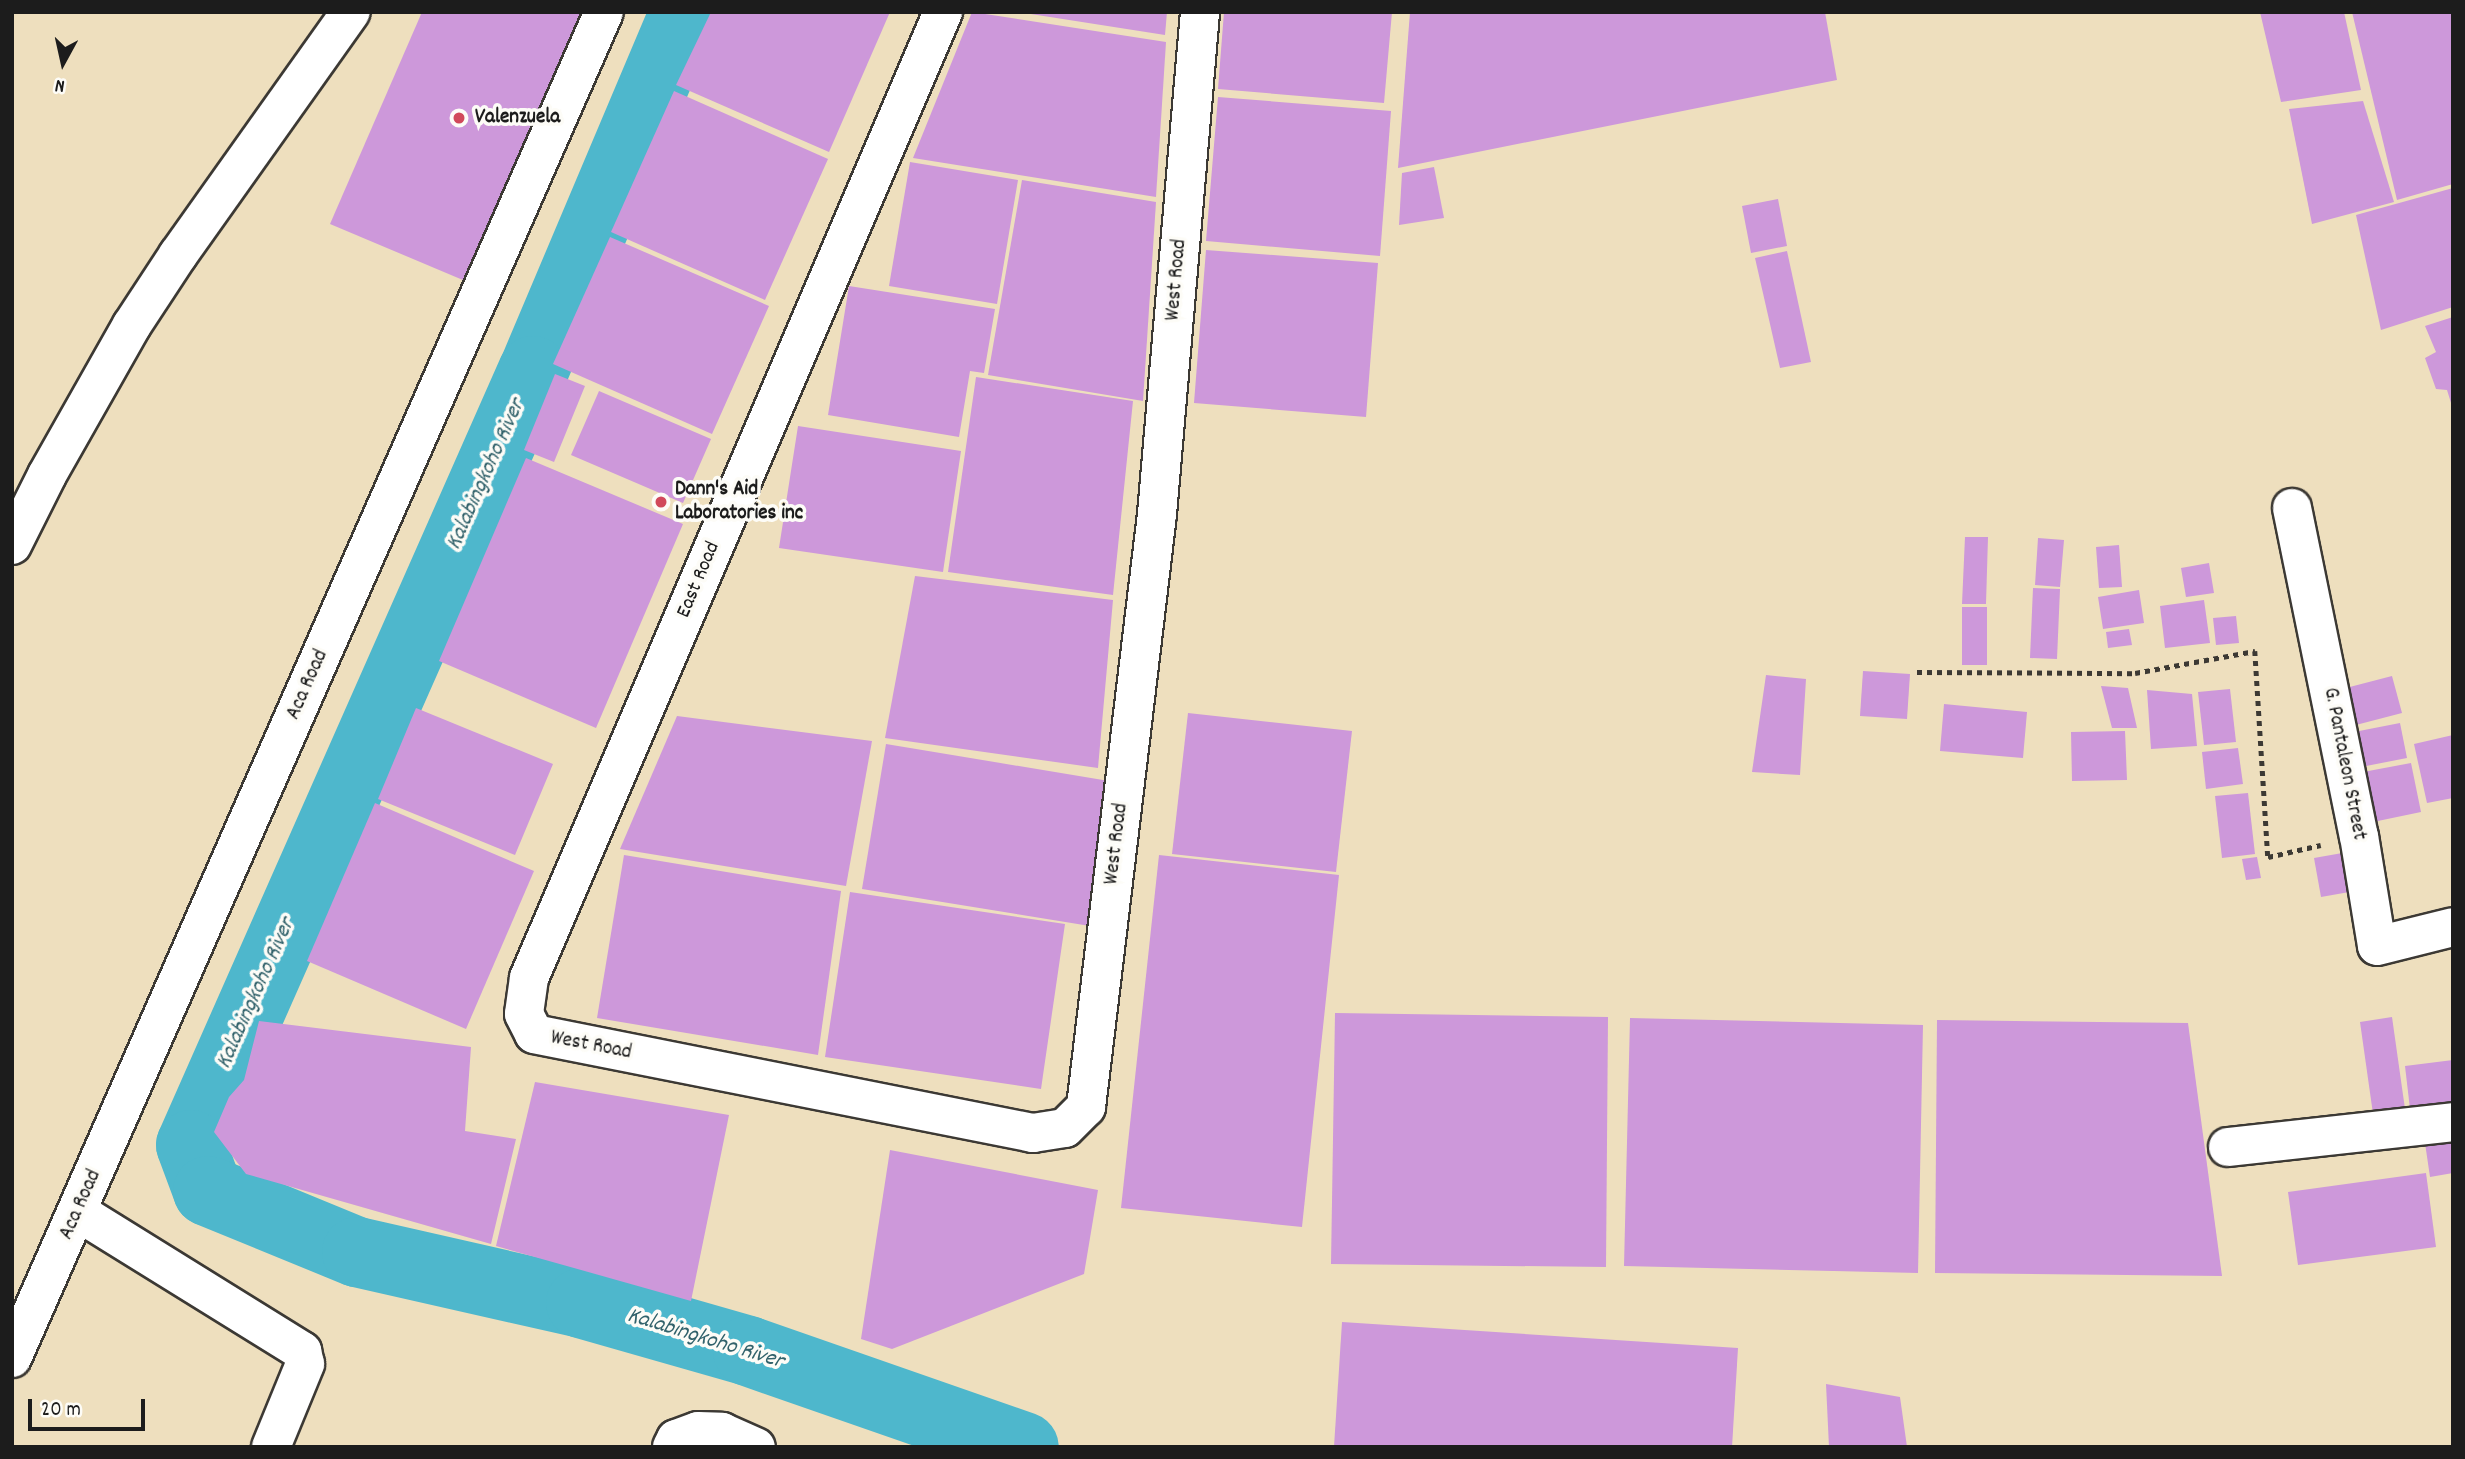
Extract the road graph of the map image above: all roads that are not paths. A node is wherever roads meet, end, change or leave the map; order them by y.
1 (351, 12) edge
2 (604, 12) edge
3 (943, 12) edge
4 (1200, 12) edge
5 (2292, 508) dead end
6 (12, 545) edge
7 (2453, 928) edge
8 (534, 1034) joint
9 (2453, 1122) edge
10 (2228, 1147) dead end
11 (78, 1212) junction
12 (12, 1358) edge
13 (271, 1447) edge
14 (672, 1447) edge
15 (756, 1447) edge

1 - 6 street
2 - 11 street, Aca Road
3 - 8 street, East Road
4 - 8 street, West Road
5 - 7 street, G. Pantaleon Street
9 - 10 street
11 - 12 street, Aca Road
11 - 13 street
14 - 15 street

